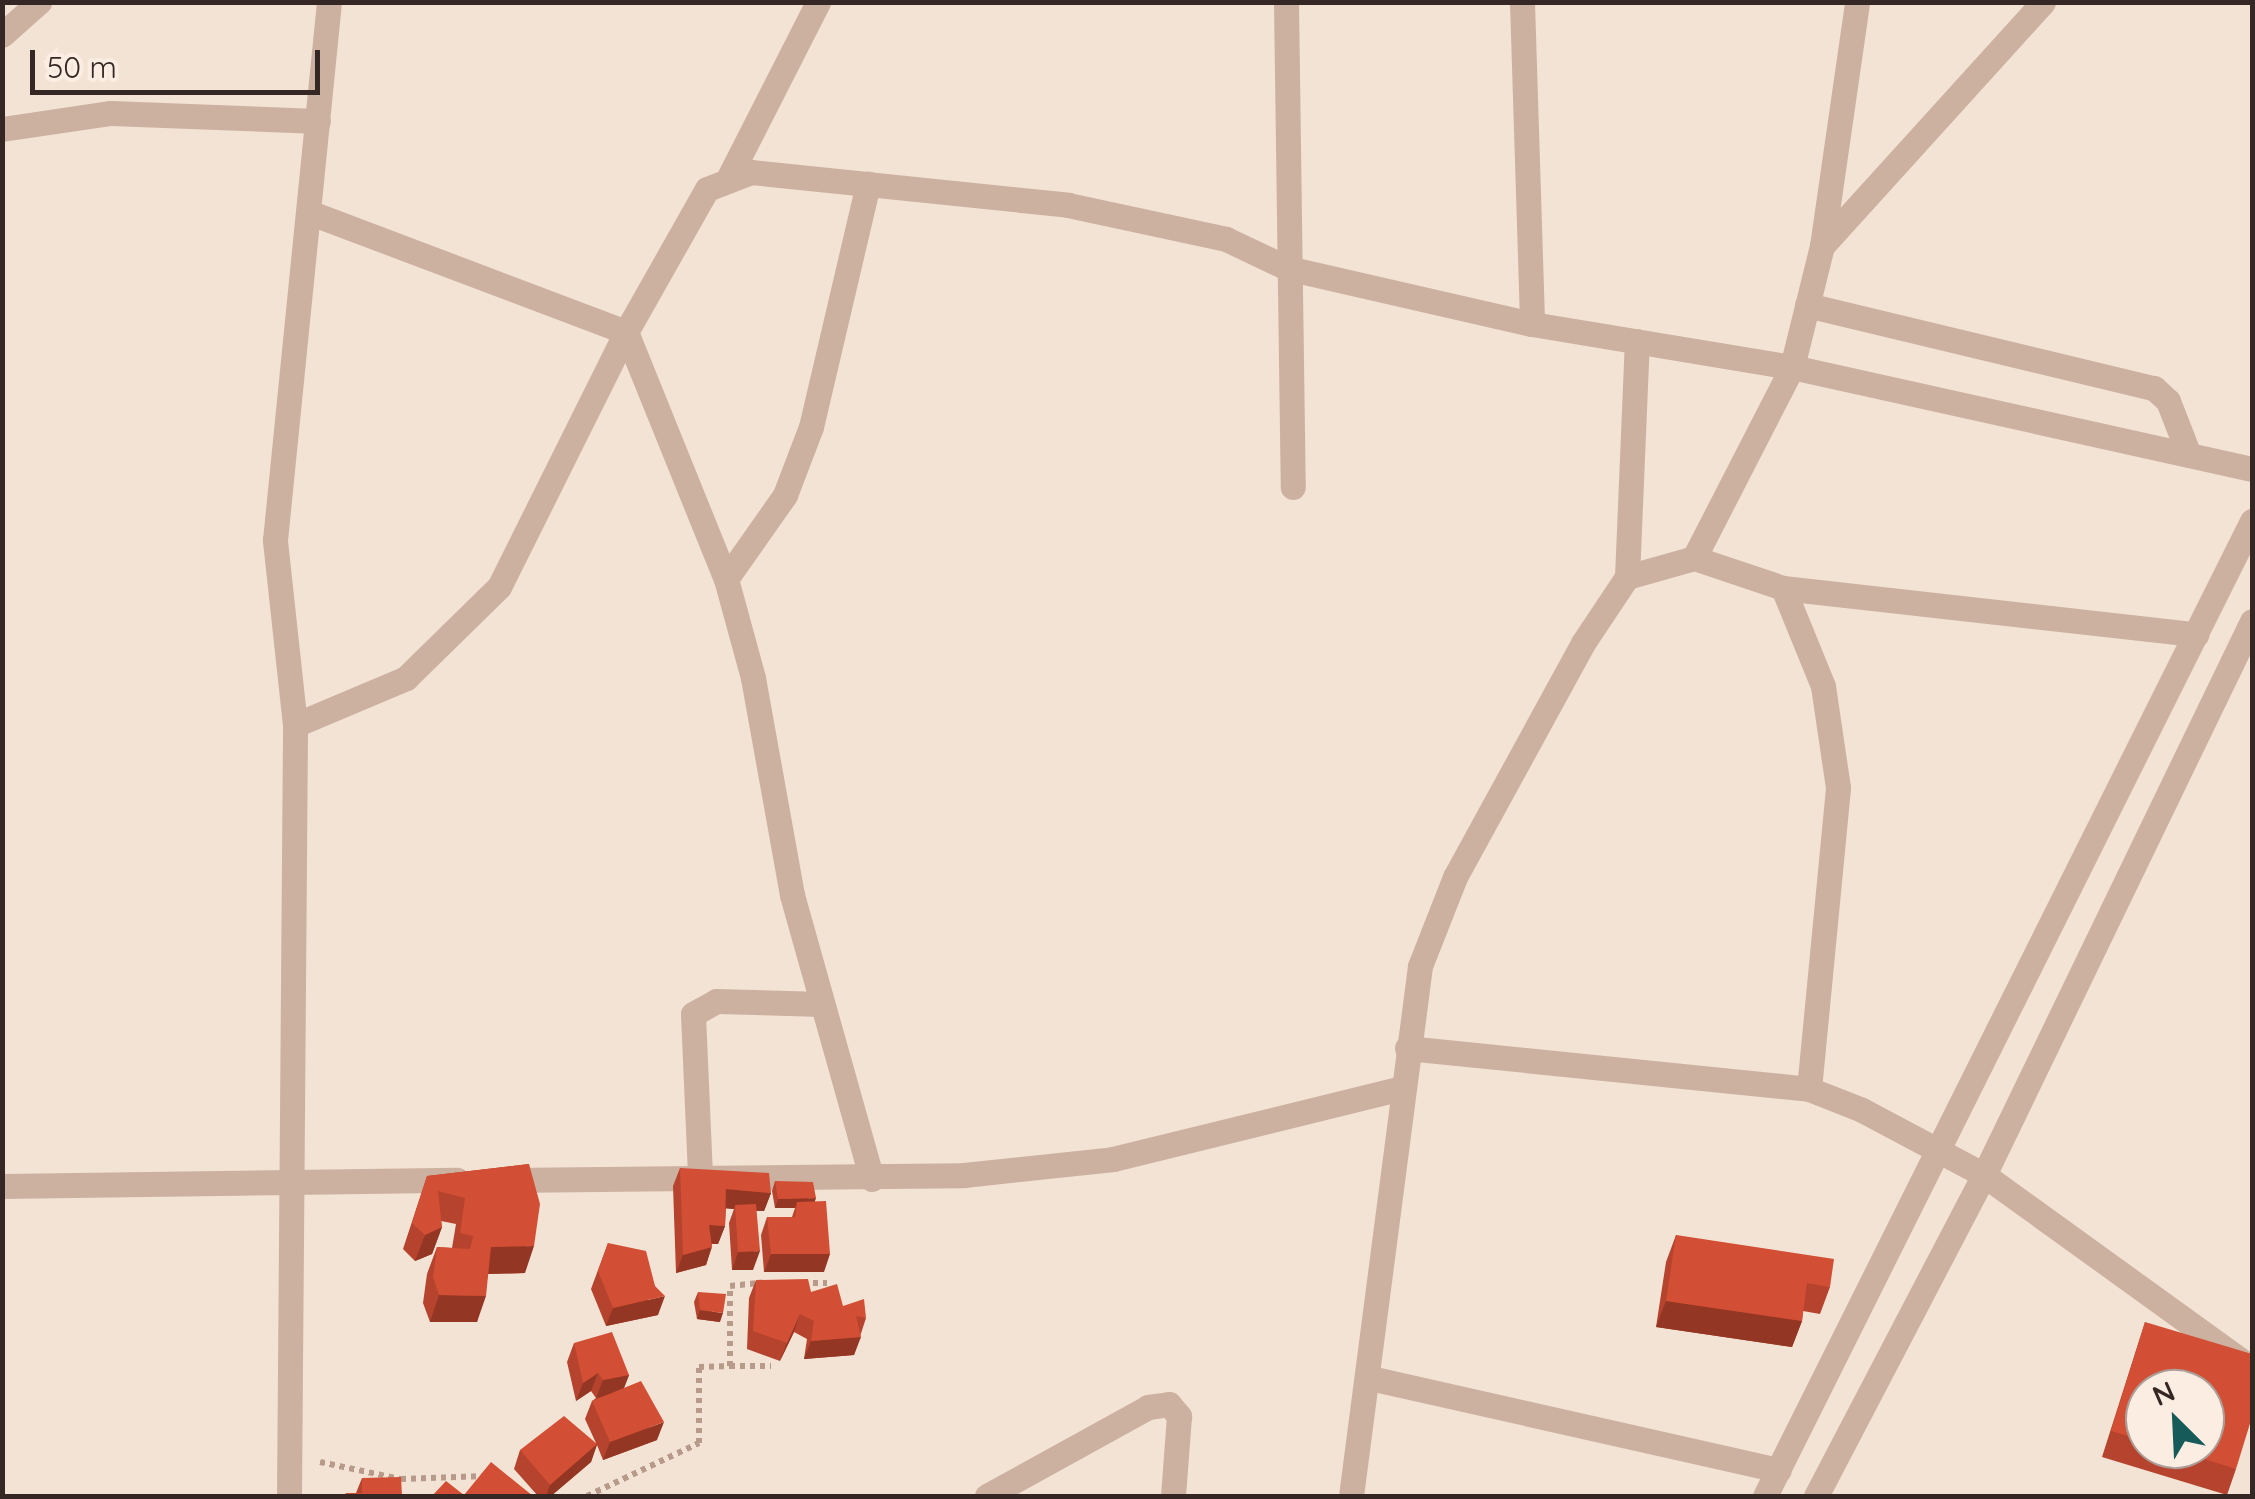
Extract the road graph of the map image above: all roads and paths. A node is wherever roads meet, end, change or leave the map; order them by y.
1 (39, 2) edge
2 (329, 2) edge
3 (818, 2) edge
4 (1286, 2) edge
5 (1522, 2) edge
6 (1857, 2) edge
7 (2043, 2) edge
8 (2, 35) edge
9 (318, 122) junction
10 (2, 128) edge
11 (728, 176) junction
12 (868, 184) junction
13 (311, 213) junction
14 (1822, 246) junction
15 (1287, 268) junction
16 (1807, 305) junction
17 (1532, 324) junction
18 (626, 332) junction
19 (1637, 341) junction
20 (1792, 367) junction
21 (2188, 455) junction
22 (2252, 469) edge
23 (1293, 487) dead end
24 (2252, 522) edge
25 (1694, 558) junction
26 (1627, 577) junction
27 (726, 579) junction
28 (1783, 588) junction
29 (2250, 632) edge
30 (2196, 634) junction
31 (294, 725) junction
32 (822, 1004) junction
33 (1407, 1048) junction
34 (1402, 1088) junction
35 (1809, 1089) junction
36 (1942, 1151) junction
37 (700, 1175) junction
38 (1984, 1175) junction
39 (872, 1179) junction
40 (295, 1180) junction
41 (2, 1186) edge
42 (789, 1283) edge
43 (827, 1283) edge
44 (770, 1284) edge
45 (730, 1366) junction
46 (770, 1366) dead end
47 (2252, 1368) edge
48 (1370, 1378) junction
49 (289, 1455) junction
50 (1779, 1470) junction
51 (500, 1476) edge
52 (288, 1496) edge
53 (587, 1496) edge
54 (987, 1496) edge
55 (1173, 1496) edge
56 (1351, 1496) edge
57 (1766, 1496) edge
58 (1816, 1496) edge

1 - 8 street
2 - 9 street
3 - 11 street
4 - 15 street
5 - 17 street
6 - 14 street
7 - 14 street
9 - 10 street
9 - 13 street
11 - 12 street
11 - 18 street
12 - 15 street
12 - 27 street
13 - 18 street
13 - 31 street
14 - 16 street
15 - 17 street
15 - 23 street
16 - 20 street
16 - 21 street
17 - 19 street
18 - 27 street
18 - 31 street
19 - 20 street
19 - 26 street
20 - 21 street
20 - 25 street
21 - 22 street
24 - 30 street
25 - 26 street
25 - 28 street
26 - 33 street
27 - 32 street
28 - 30 street
28 - 35 street
29 - 38 street
30 - 36 street
31 - 40 street
32 - 37 street
32 - 39 street
33 - 34 street
33 - 35 street
34 - 39 street
34 - 48 street
35 - 36 street
36 - 38 street
36 - 50 street
37 - 39 street
37 - 40 street
38 - 47 street
38 - 58 street
40 - 41 street
40 - 49 street
42 - 43 path
44 - 45 path
45 - 46 path
45 - 53 path
48 - 50 street
48 - 56 street
49 - 51 path
49 - 52 street
50 - 57 street
54 - 55 street

